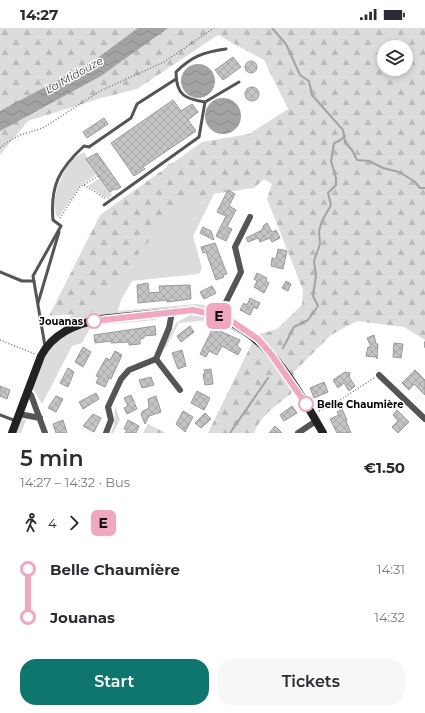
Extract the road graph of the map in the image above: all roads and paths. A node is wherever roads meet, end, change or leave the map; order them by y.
1 (214, 28) edge
2 (226, 49) dead end
3 (176, 79) junction
4 (239, 82) dead end
5 (205, 102) junction
6 (0, 148) edge
7 (98, 176) dead end
8 (84, 185) junction
9 (108, 200) dead end
10 (104, 205) dead end
11 (250, 216) dead end
12 (60, 218) dead end
13 (61, 226) junction
14 (0, 272) edge
15 (34, 281) junction
16 (38, 304) junction
17 (172, 312) junction
18 (219, 316) junction
19 (0, 340) edge
20 (45, 348) junction
21 (41, 356) junction
22 (156, 359) junction
23 (379, 375) joint
24 (180, 390) dead end
25 (26, 391) junction
26 (0, 415) edge
27 (18, 417) junction
28 (40, 418) junction
29 (314, 418) junction
30 (425, 419) edge
31 (12, 433) edge
32 (45, 433) edge
33 (106, 433) edge
34 (298, 433) edge
35 (323, 433) edge

1 - 6 path
2 - 3 lane
3 - 5 lane
3 - 13 lane
4 - 5 lane
5 - 10 lane
7 - 8 path
8 - 9 path
8 - 12 path
11 - 18 street
13 - 15 lane
13 - 16 lane
14 - 15 lane
15 - 16 lane
16 - 20 lane
17 - 18 street
17 - 20 street
17 - 22 street
18 - 29 street
19 - 21 path
20 - 21 street
21 - 25 street
22 - 24 street
22 - 33 street
23 - 29 path
23 - 30 street
25 - 27 street
25 - 28 street
26 - 27 lane
27 - 28 street
27 - 31 street
28 - 32 street
29 - 34 street
29 - 35 street

